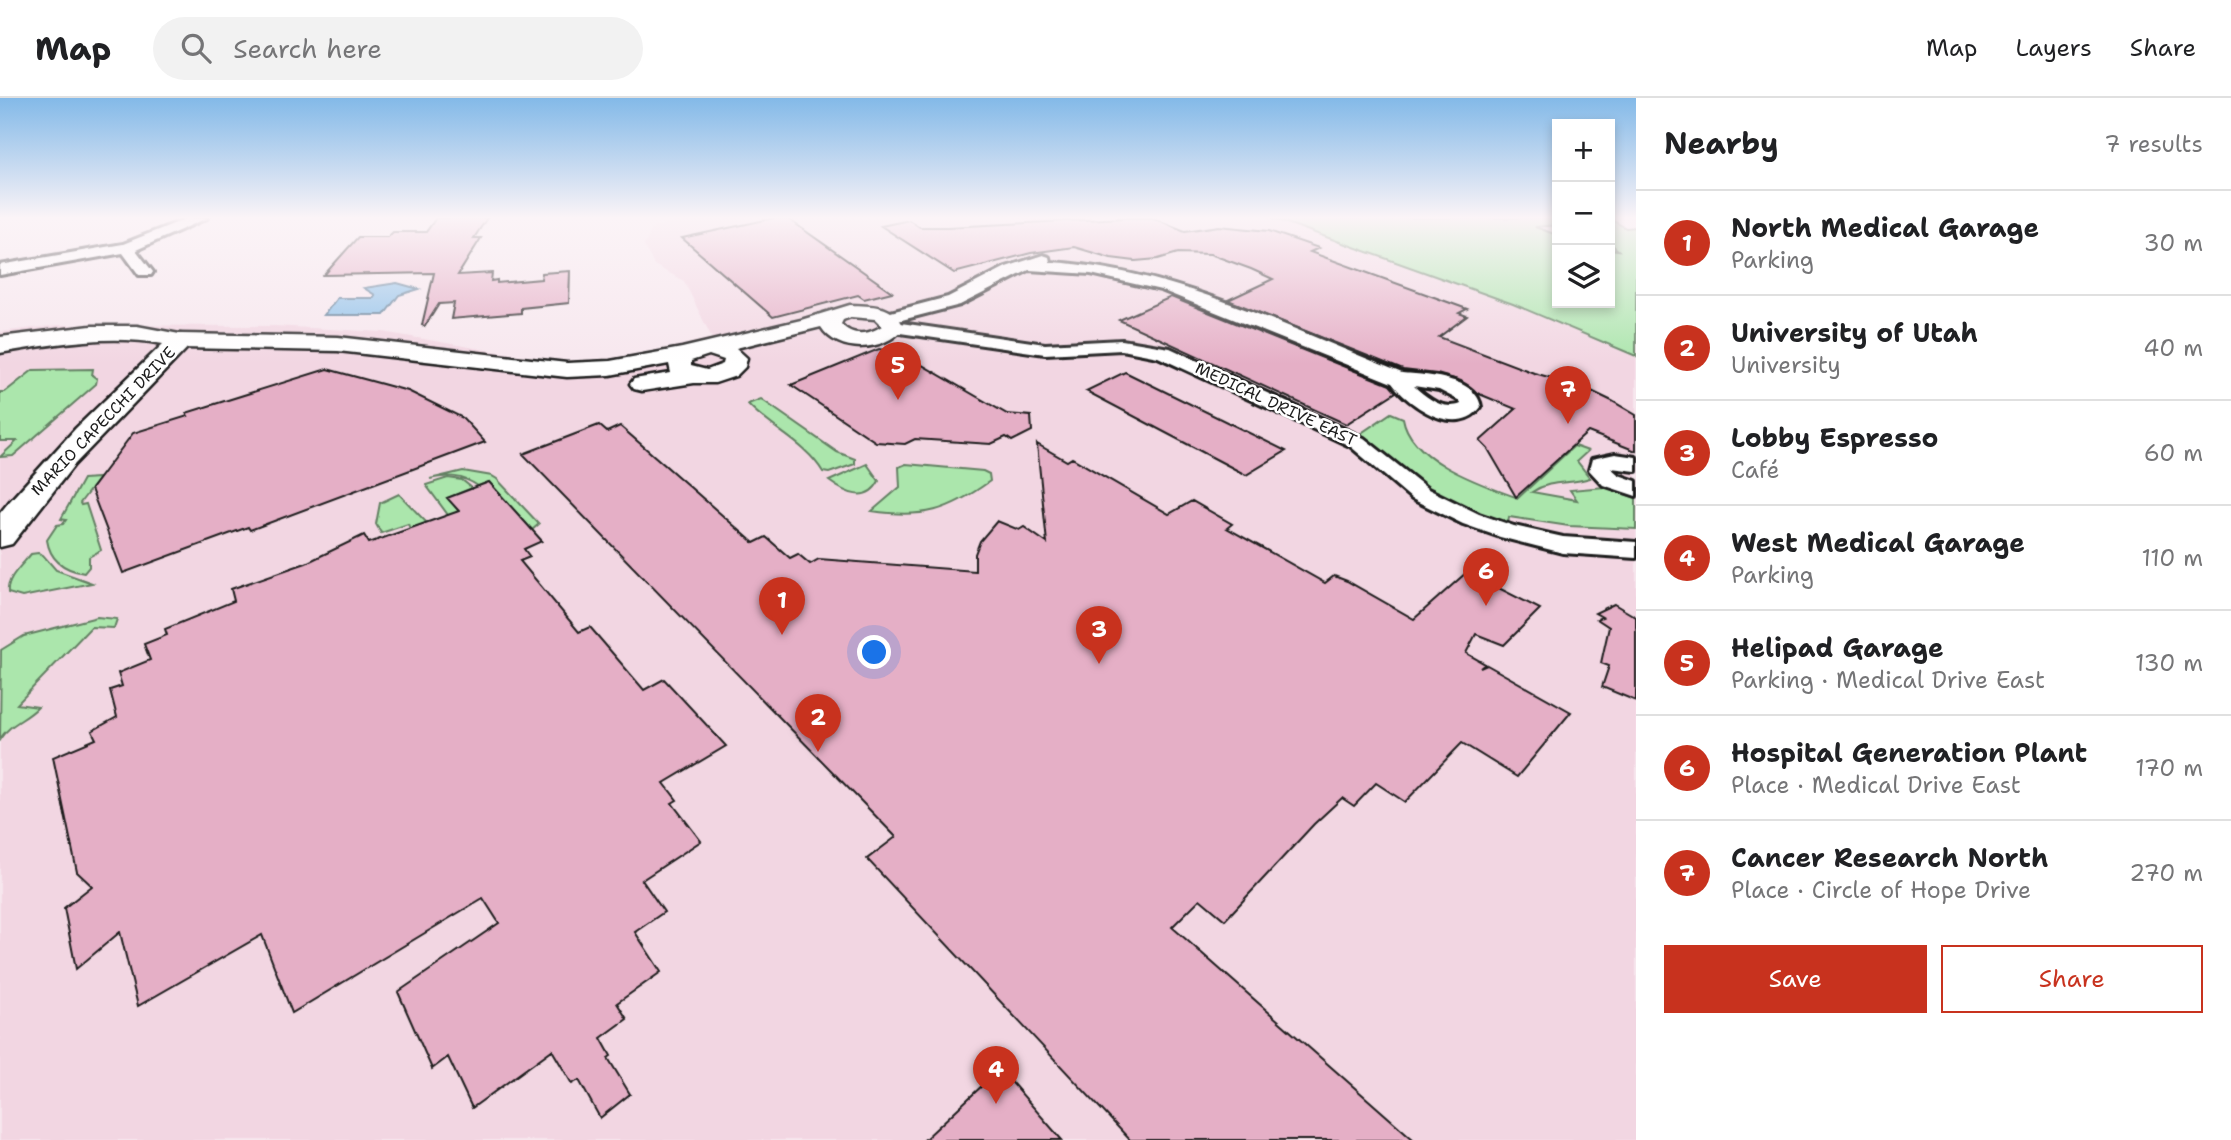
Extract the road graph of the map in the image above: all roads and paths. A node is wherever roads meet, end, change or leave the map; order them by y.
1 (24, 267) edge
2 (141, 267) edge
3 (1023, 267) edge
4 (1063, 267) edge
5 (0, 271) edge
6 (145, 272) dead end
7 (834, 317) junction
8 (891, 323) junction
9 (847, 338) junction
10 (181, 341) junction
11 (0, 345) edge
12 (727, 355) junction
13 (0, 356) edge
14 (686, 365) junction
15 (1399, 379) dead end
16 (1636, 464) edge
17 (1636, 489) edge
18 (0, 536) edge
19 (1636, 550) edge

1 - 5 street
2 - 6 street
3 - 8 street
4 - 15 street
7 - 8 street
7 - 9 street
7 - 12 street
8 - 9 street
8 - 19 street, MEDICAL DRIVE EAST
9 - 12 street
10 - 11 main road
10 - 13 main road
10 - 14 street
10 - 18 main road, MARIO CAPECCHI DRIVE
12 - 14 street
12 - 14 street
16 - 17 street

